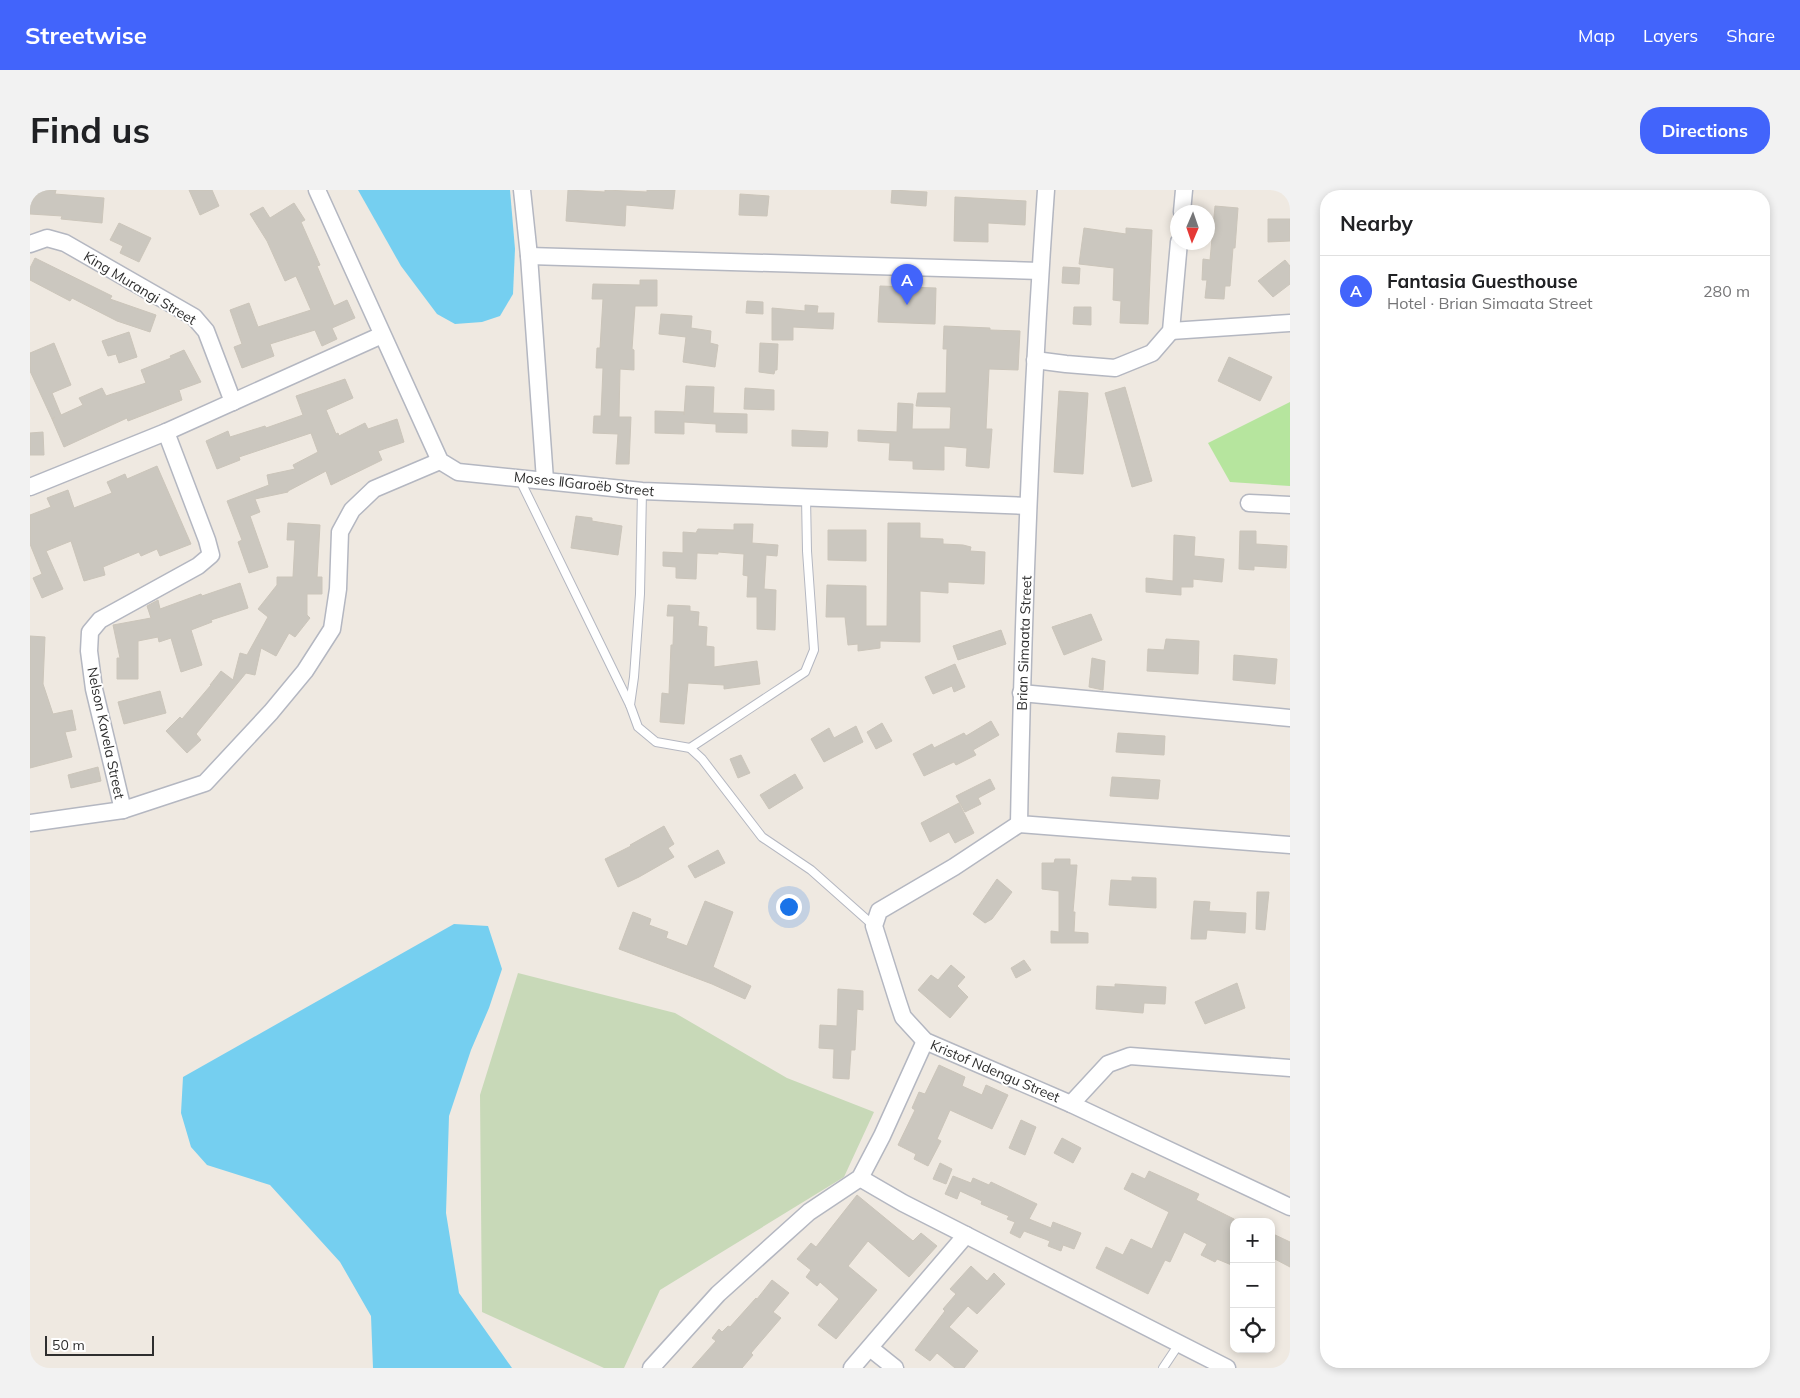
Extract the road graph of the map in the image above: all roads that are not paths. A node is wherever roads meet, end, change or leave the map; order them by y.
1 (317, 190) edge
2 (522, 190) edge
3 (1046, 190) edge
4 (1184, 190) edge
5 (1183, 205) edge
6 (30, 244) edge
7 (1178, 250) edge
8 (529, 256) junction
9 (1040, 271) junction
10 (1290, 323) edge
11 (1171, 330) junction
12 (382, 335) junction
13 (1035, 360) junction
14 (233, 402) junction
15 (166, 432) junction
16 (440, 461) junction
17 (519, 478) junction
18 (545, 480) junction
19 (30, 487) edge
20 (642, 491) junction
21 (806, 497) junction
22 (1249, 502) dead end
23 (1290, 505) edge
24 (1028, 506) junction
25 (1022, 693) junction
26 (630, 705) junction
27 (1290, 718) edge
28 (690, 748) junction
29 (123, 810) junction
30 (30, 823) edge
31 (1019, 824) junction
32 (1290, 845) edge
33 (874, 926) junction
34 (925, 1041) junction
35 (1290, 1068) edge
36 (1072, 1104) junction
37 (860, 1178) junction
38 (1290, 1207) edge
39 (966, 1235) junction
40 (1179, 1344) junction
41 (870, 1348) junction
42 (651, 1368) edge
43 (852, 1368) edge
44 (895, 1368) edge
45 (1163, 1368) edge
46 (1227, 1368) edge

1 - 12 street
2 - 8 street
3 - 9 street, Brian Simaata Street
4 - 5 street
6 - 14 street, King Murangi Street
7 - 11 street
8 - 9 street
8 - 18 street
9 - 13 street, Brian Simaata Street
10 - 11 street
11 - 13 street
12 - 14 street
12 - 16 street
13 - 24 street, Brian Simaata Street
14 - 15 street
15 - 19 street
15 - 29 street, Nelson Kavela Street
16 - 17 street, Moses ǁGaroëb Street
16 - 29 street
17 - 18 street, Moses ǁGaroëb Street
17 - 26 lane
18 - 20 street, Moses ǁGaroëb Street
20 - 21 street, Moses ǁGaroëb Street
20 - 26 lane
21 - 24 street, Moses ǁGaroëb Street
21 - 28 lane
22 - 23 street
24 - 25 street, Brian Simaata Street
25 - 27 street
25 - 31 street, Brian Simaata Street
26 - 28 lane
28 - 33 lane
29 - 30 street
31 - 32 street
31 - 33 street
33 - 34 street, Kristof Ndengu Street
34 - 36 street, Kristof Ndengu Street
34 - 37 street
35 - 36 street
36 - 38 street, Kristof Ndengu Street
37 - 39 street
37 - 42 street
39 - 40 street
39 - 41 street
40 - 45 lane
40 - 46 street
41 - 43 street
41 - 44 street

